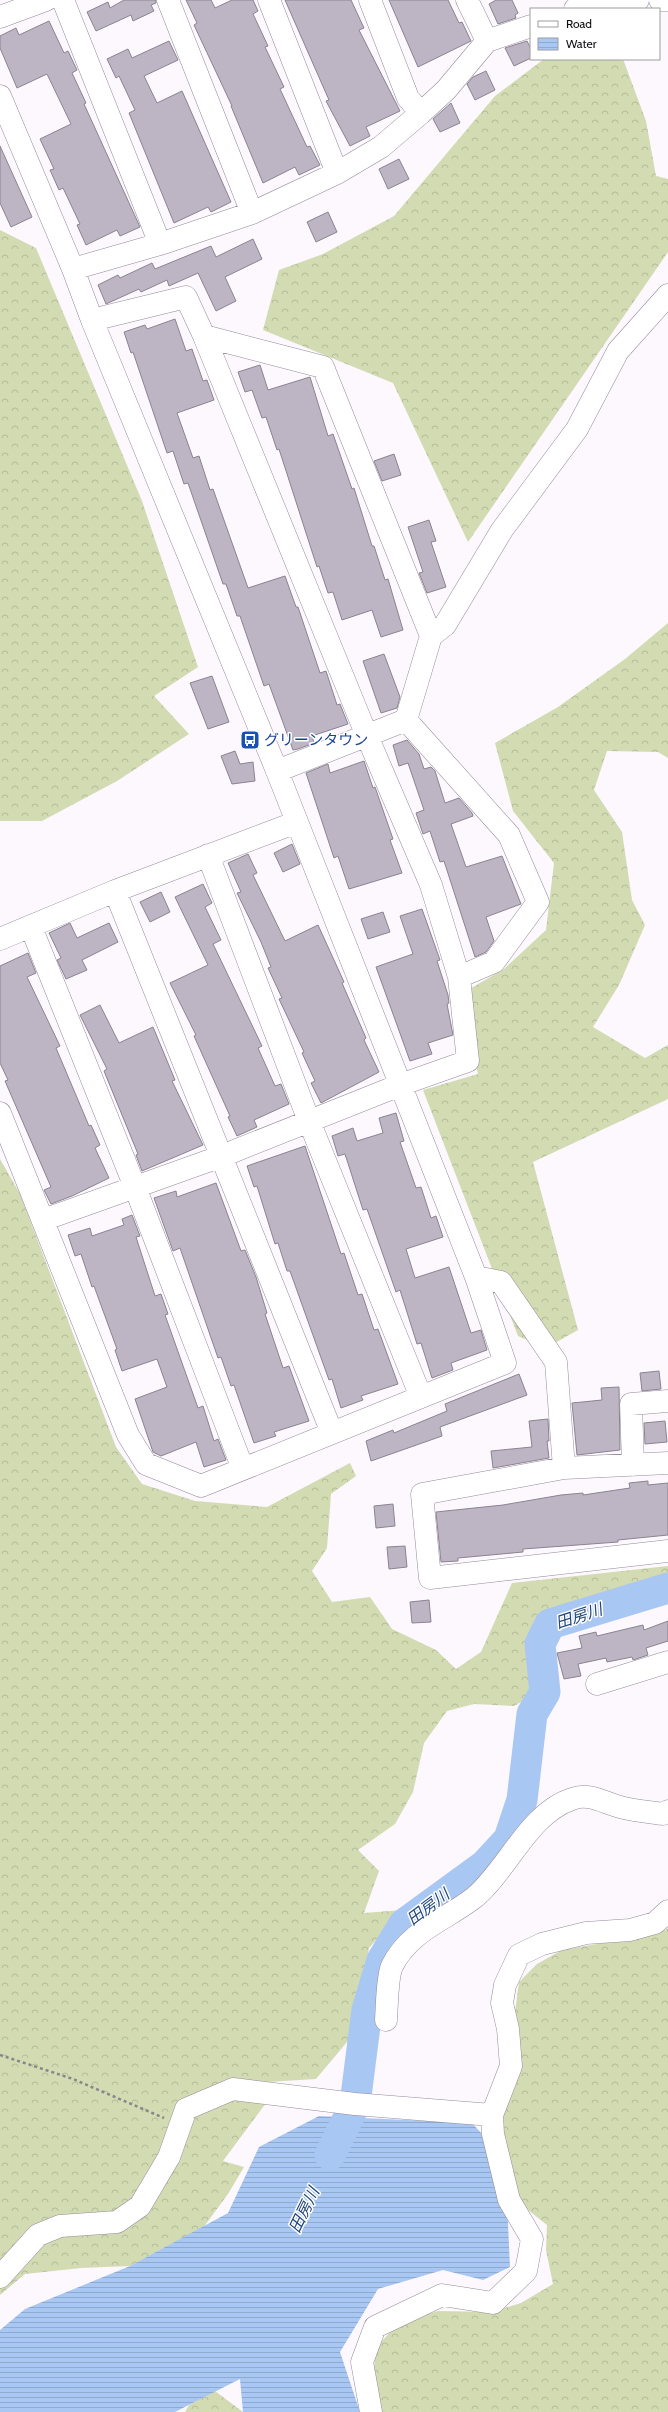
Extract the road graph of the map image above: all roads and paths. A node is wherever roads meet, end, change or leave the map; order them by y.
1 (46, 0) edge
2 (63, 0) edge
3 (168, 0) edge
4 (269, 0) edge
5 (370, 0) edge
6 (467, 0) edge
7 (638, 0) edge
8 (660, 0) edge
9 (668, 0) edge
10 (581, 8) edge
11 (0, 17) edge
12 (530, 26) edge
13 (487, 41) junction
14 (0, 96) edge
15 (421, 113) junction
16 (337, 173) junction
17 (252, 213) junction
18 (160, 244) junction
19 (73, 269) junction
20 (668, 295) edge
21 (92, 320) junction
22 (204, 336) junction
23 (431, 636) junction
24 (406, 720) junction
25 (367, 736) junction
26 (277, 771) junction
27 (296, 822) junction
28 (208, 855) junction
29 (115, 891) junction
30 (31, 926) junction
31 (0, 938) edge
32 (459, 977) junction
33 (400, 1085) junction
34 (0, 1113) edge
35 (309, 1121) junction
36 (222, 1156) junction
37 (135, 1187) junction
38 (43, 1220) junction
39 (476, 1277) junction
40 (421, 1397) junction
41 (668, 1400) edge
42 (332, 1433) junction
43 (668, 1463) edge
44 (633, 1465) junction
45 (243, 1468) junction
46 (564, 1468) junction
47 (668, 1551) edge
48 (668, 1662) edge
49 (597, 1684) dead end
50 (668, 1811) edge
51 (668, 1911) edge
52 (386, 2020) dead end
53 (0, 2055) edge
54 (492, 2115) junction
55 (180, 2126) junction
56 (0, 2278) edge
57 (371, 2412) edge

1 - 11 street
2 - 18 street
3 - 17 street
4 - 16 street
5 - 15 street
6 - 13 street
7 - 10 street
8 - 9 street
12 - 13 street
13 - 15 street
14 - 19 street
15 - 16 street
16 - 17 street
17 - 18 street
18 - 19 street
19 - 21 street
20 - 23 street
21 - 22 street
21 - 26 street
22 - 23 street
22 - 25 street
23 - 24 street
24 - 25 street
24 - 32 street
25 - 26 street
25 - 32 street
26 - 27 street
27 - 28 street
27 - 33 street
28 - 29 street
28 - 35 street
29 - 30 street
29 - 36 street
30 - 31 street
30 - 37 street
32 - 33 street
33 - 35 street
33 - 39 street
34 - 38 street
35 - 36 street
35 - 40 street
36 - 37 street
36 - 42 street
37 - 38 street
37 - 45 street
38 - 45 street
39 - 40 street
39 - 46 street
40 - 42 street
41 - 44 street
42 - 45 street
43 - 44 street
44 - 46 street
46 - 47 street
48 - 49 street
50 - 52 street
51 - 54 street
53 - 55 path
54 - 55 street
54 - 57 street
55 - 56 street

